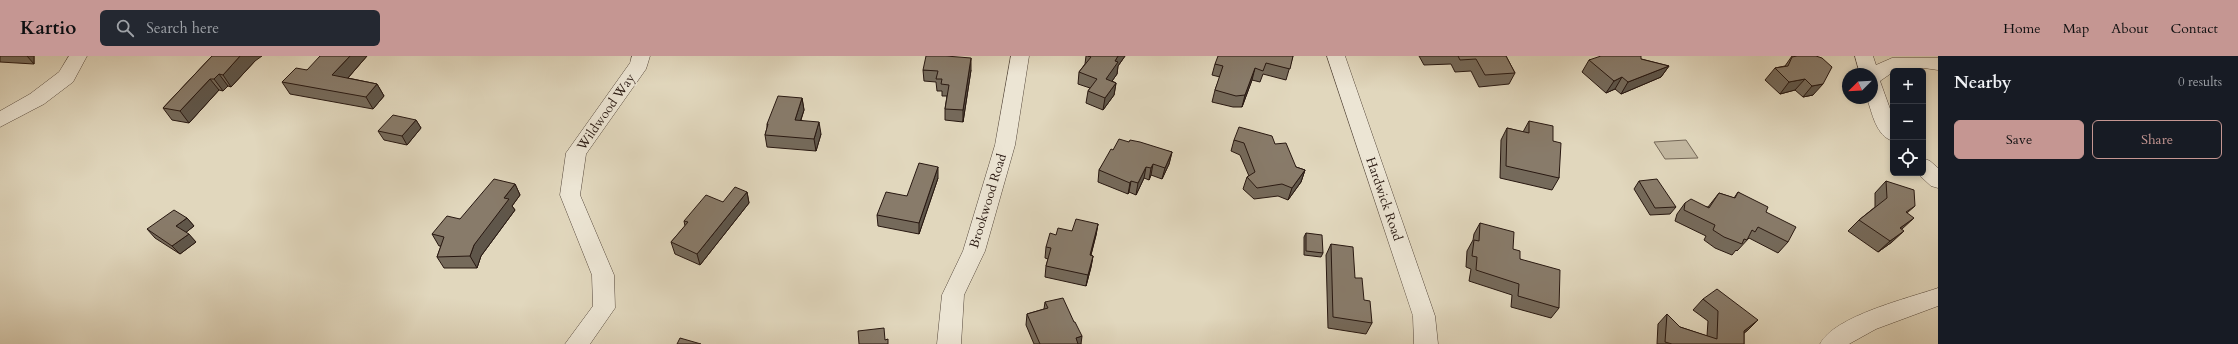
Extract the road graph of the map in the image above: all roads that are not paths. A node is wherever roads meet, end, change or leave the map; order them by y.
1 (78, 56) edge
2 (641, 56) edge
3 (1020, 56) edge
4 (1336, 56) edge
5 (1864, 56) edge
6 (1925, 61) edge
7 (1867, 68) edge
8 (1878, 74) edge
9 (1878, 101) edge
10 (0, 120) edge
11 (1890, 130) edge
12 (1926, 169) edge
13 (1938, 180) edge
14 (1938, 298) edge
15 (577, 344) edge
16 (949, 344) edge
17 (1426, 344) edge
18 (1832, 344) edge

1 - 10 street
2 - 15 street, Wildwood Way
3 - 16 street, Brookwood Road
4 - 17 street, Hardwick Road
5 - 7 street
6 - 8 street
9 - 11 street
12 - 13 street
14 - 18 street

